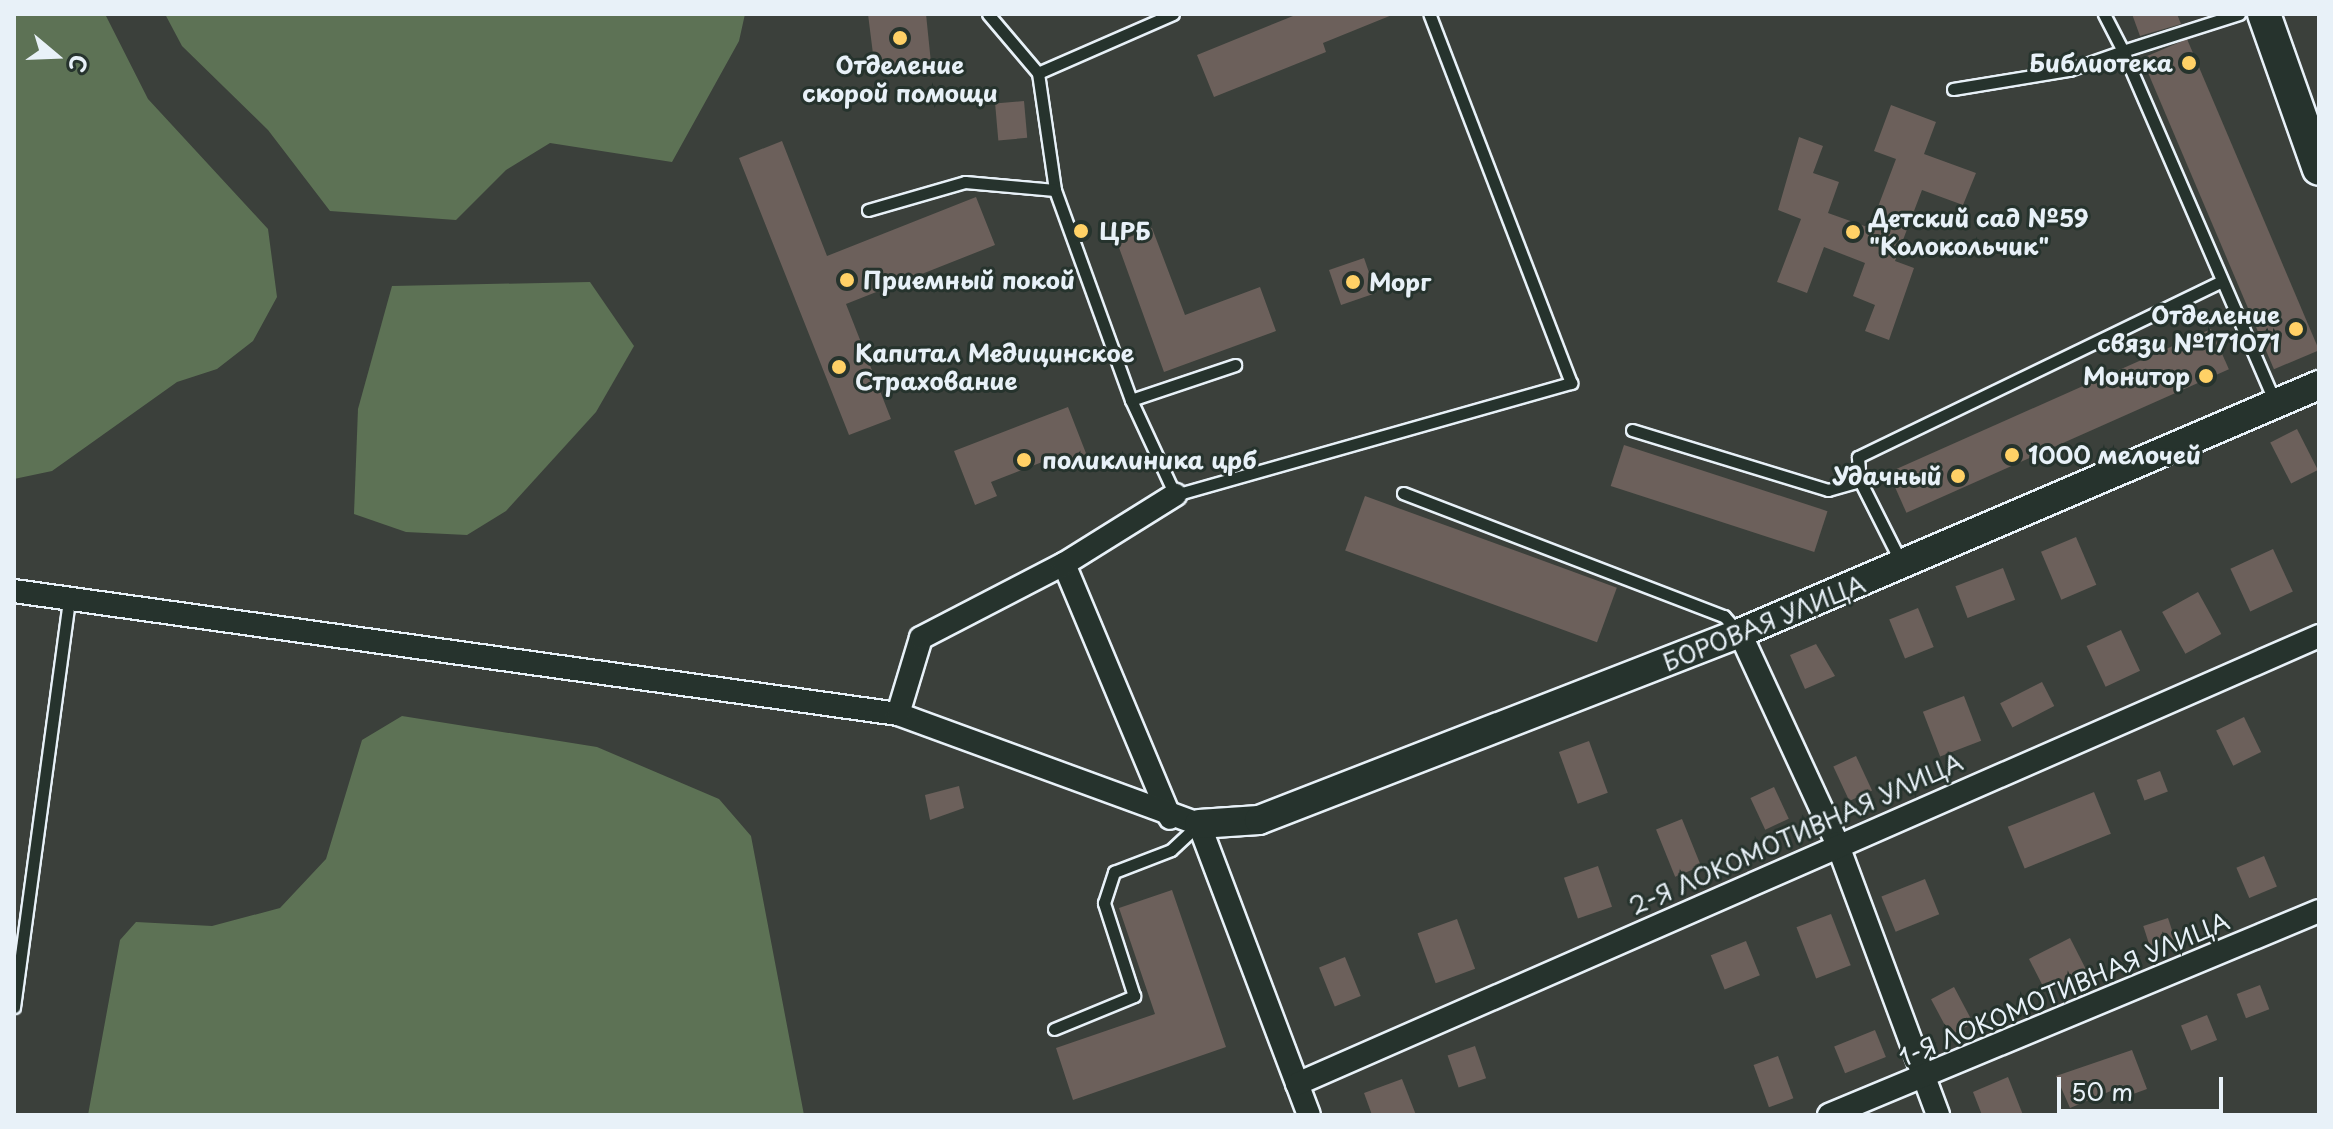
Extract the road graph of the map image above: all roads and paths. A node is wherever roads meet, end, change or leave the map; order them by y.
1 (988, 14) edge
2 (1429, 14) edge
3 (2104, 14) edge
4 (2239, 14) edge
5 (2264, 14) edge
6 (1170, 15) edge
7 (2123, 51) junction
8 (1038, 73) junction
9 (1953, 89) dead end
10 (2319, 169) edge
11 (1055, 190) junction
12 (868, 210) dead end
13 (2222, 281) junction
14 (1235, 365) dead end
15 (2319, 385) edge
16 (1131, 400) junction
17 (2275, 403) junction
18 (1632, 430) dead end
19 (1860, 481) junction
20 (1403, 493) dead end
21 (1175, 495) junction
22 (1064, 564) junction
23 (1904, 567) junction
24 (14, 591) edge
25 (69, 598) junction
26 (1740, 633) junction
27 (2319, 636) edge
28 (898, 714) junction
29 (1170, 818) junction
30 (1199, 824) junction
31 (1837, 843) junction
32 (2319, 911) edge
33 (14, 1007) edge
34 (1054, 1029) dead end
35 (1922, 1076) junction
36 (1297, 1084) junction
37 (1309, 1115) edge
38 (1829, 1115) edge
39 (1938, 1115) edge

1 - 8 lane
2 - 21 lane
3 - 7 lane
4 - 7 lane
5 - 10 main road
6 - 8 lane
7 - 9 lane
7 - 13 lane
8 - 11 lane
11 - 12 lane
11 - 16 lane
13 - 17 lane
13 - 19 lane
14 - 16 lane
15 - 17 street, БОРОВАЯ УЛИЦА
16 - 21 lane
17 - 23 street, БОРОВАЯ УЛИЦА
18 - 19 lane
19 - 23 lane
20 - 26 lane
21 - 22 street
22 - 28 street
22 - 29 street
23 - 26 street, БОРОВАЯ УЛИЦА
24 - 25 street
25 - 28 street
25 - 33 lane
26 - 30 street, БОРОВАЯ УЛИЦА
26 - 31 street
27 - 31 street, 2-Я ЛОКОМОТИВНАЯ УЛИЦА
28 - 29 street
29 - 30 street
30 - 34 lane
30 - 36 street
31 - 35 street
31 - 36 street, 2-Я ЛОКОМОТИВНАЯ УЛИЦА
32 - 35 street, 1-Я ЛОКОМОТИВНАЯ УЛИЦА
35 - 38 street, 1-Я ЛОКОМОТИВНАЯ УЛИЦА
35 - 39 street
36 - 37 street

